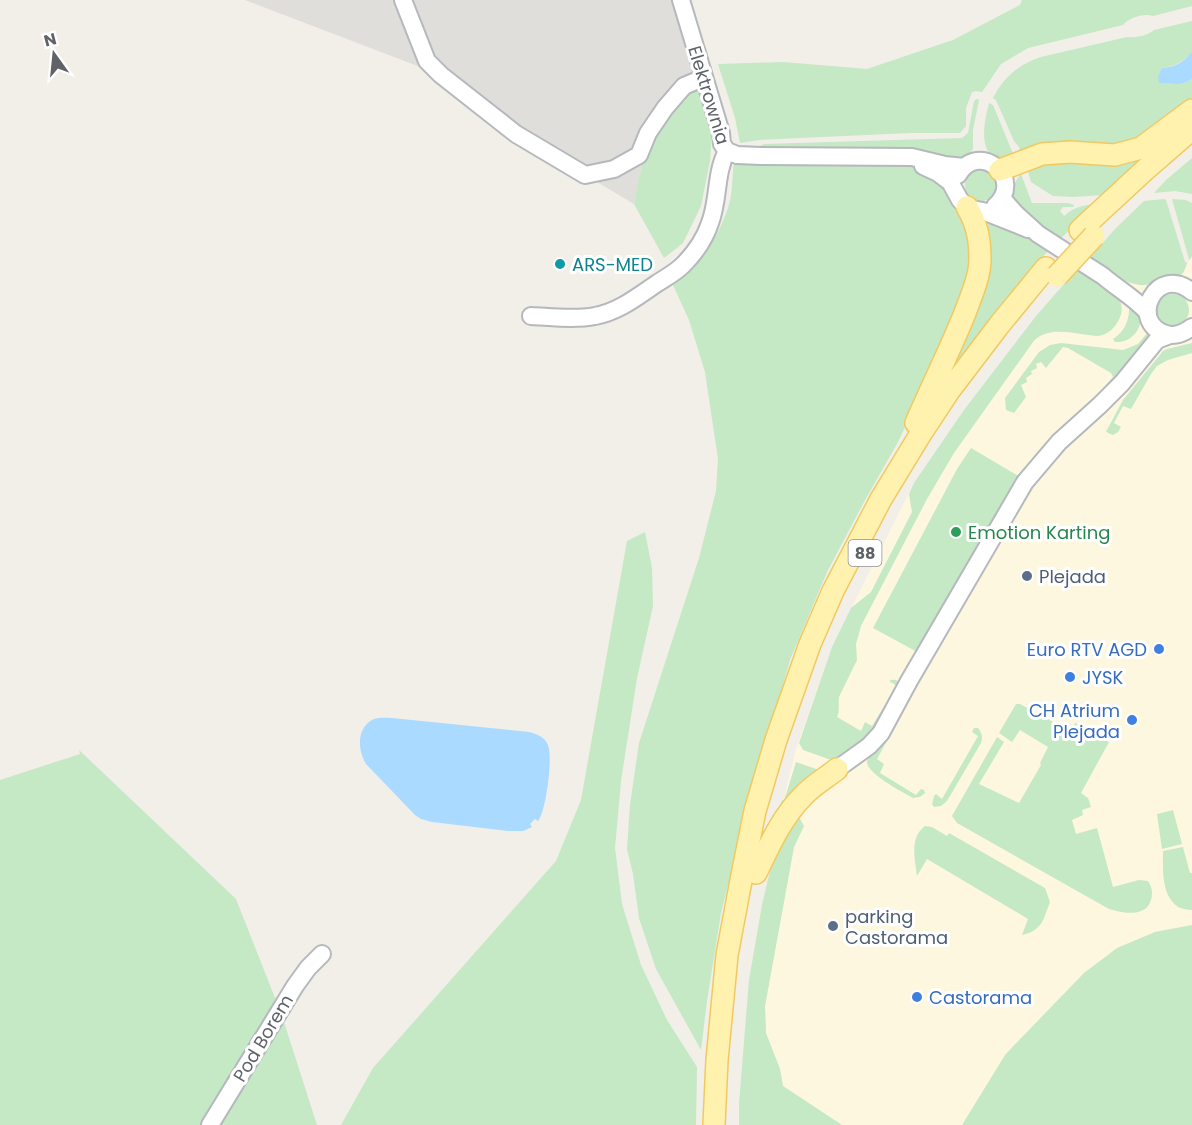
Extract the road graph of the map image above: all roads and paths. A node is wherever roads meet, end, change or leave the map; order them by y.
1 (404, 0) edge
2 (681, 0) edge
3 (703, 78) junction
4 (1192, 110) edge
5 (1192, 129) edge
6 (1192, 147) edge
7 (727, 151) junction
8 (896, 158) junction
9 (964, 167) junction
10 (1000, 170) junction
11 (1154, 170) junction
12 (1002, 198) junction
13 (969, 204) junction
14 (1038, 234) junction
15 (1052, 272) junction
16 (1103, 276) junction
17 (1192, 292) edge
18 (1153, 294) junction
19 (1148, 313) junction
20 (531, 316) dead end
21 (1192, 327) edge
22 (1170, 335) junction
23 (844, 568) junction
24 (837, 769) joint
25 (756, 873) junction
26 (322, 954) dead end
27 (210, 1125) edge
28 (714, 1125) edge
29 (725, 1125) edge

1 - 3 street
2 - 3 street, Elektrownia
3 - 7 street, Elektrownia
4 - 10 main road
5 - 11 main road, 88
6 - 11 main road, 88
7 - 8 street
7 - 20 street, Elektrownia
8 - 9 street
8 - 13 street
9 - 10 street
9 - 13 street
10 - 12 street
11 - 15 main road, 88
12 - 13 street
12 - 14 street
13 - 14 street
13 - 23 main road
14 - 16 street
15 - 23 main road, 88
15 - 25 main road, 88
16 - 18 street
16 - 19 street
17 - 18 street
18 - 19 street
19 - 22 street
21 - 22 street
22 - 24 street
23 - 28 main road, 88
24 - 25 main road
25 - 29 main road, 88
26 - 27 street, Pod Borem

